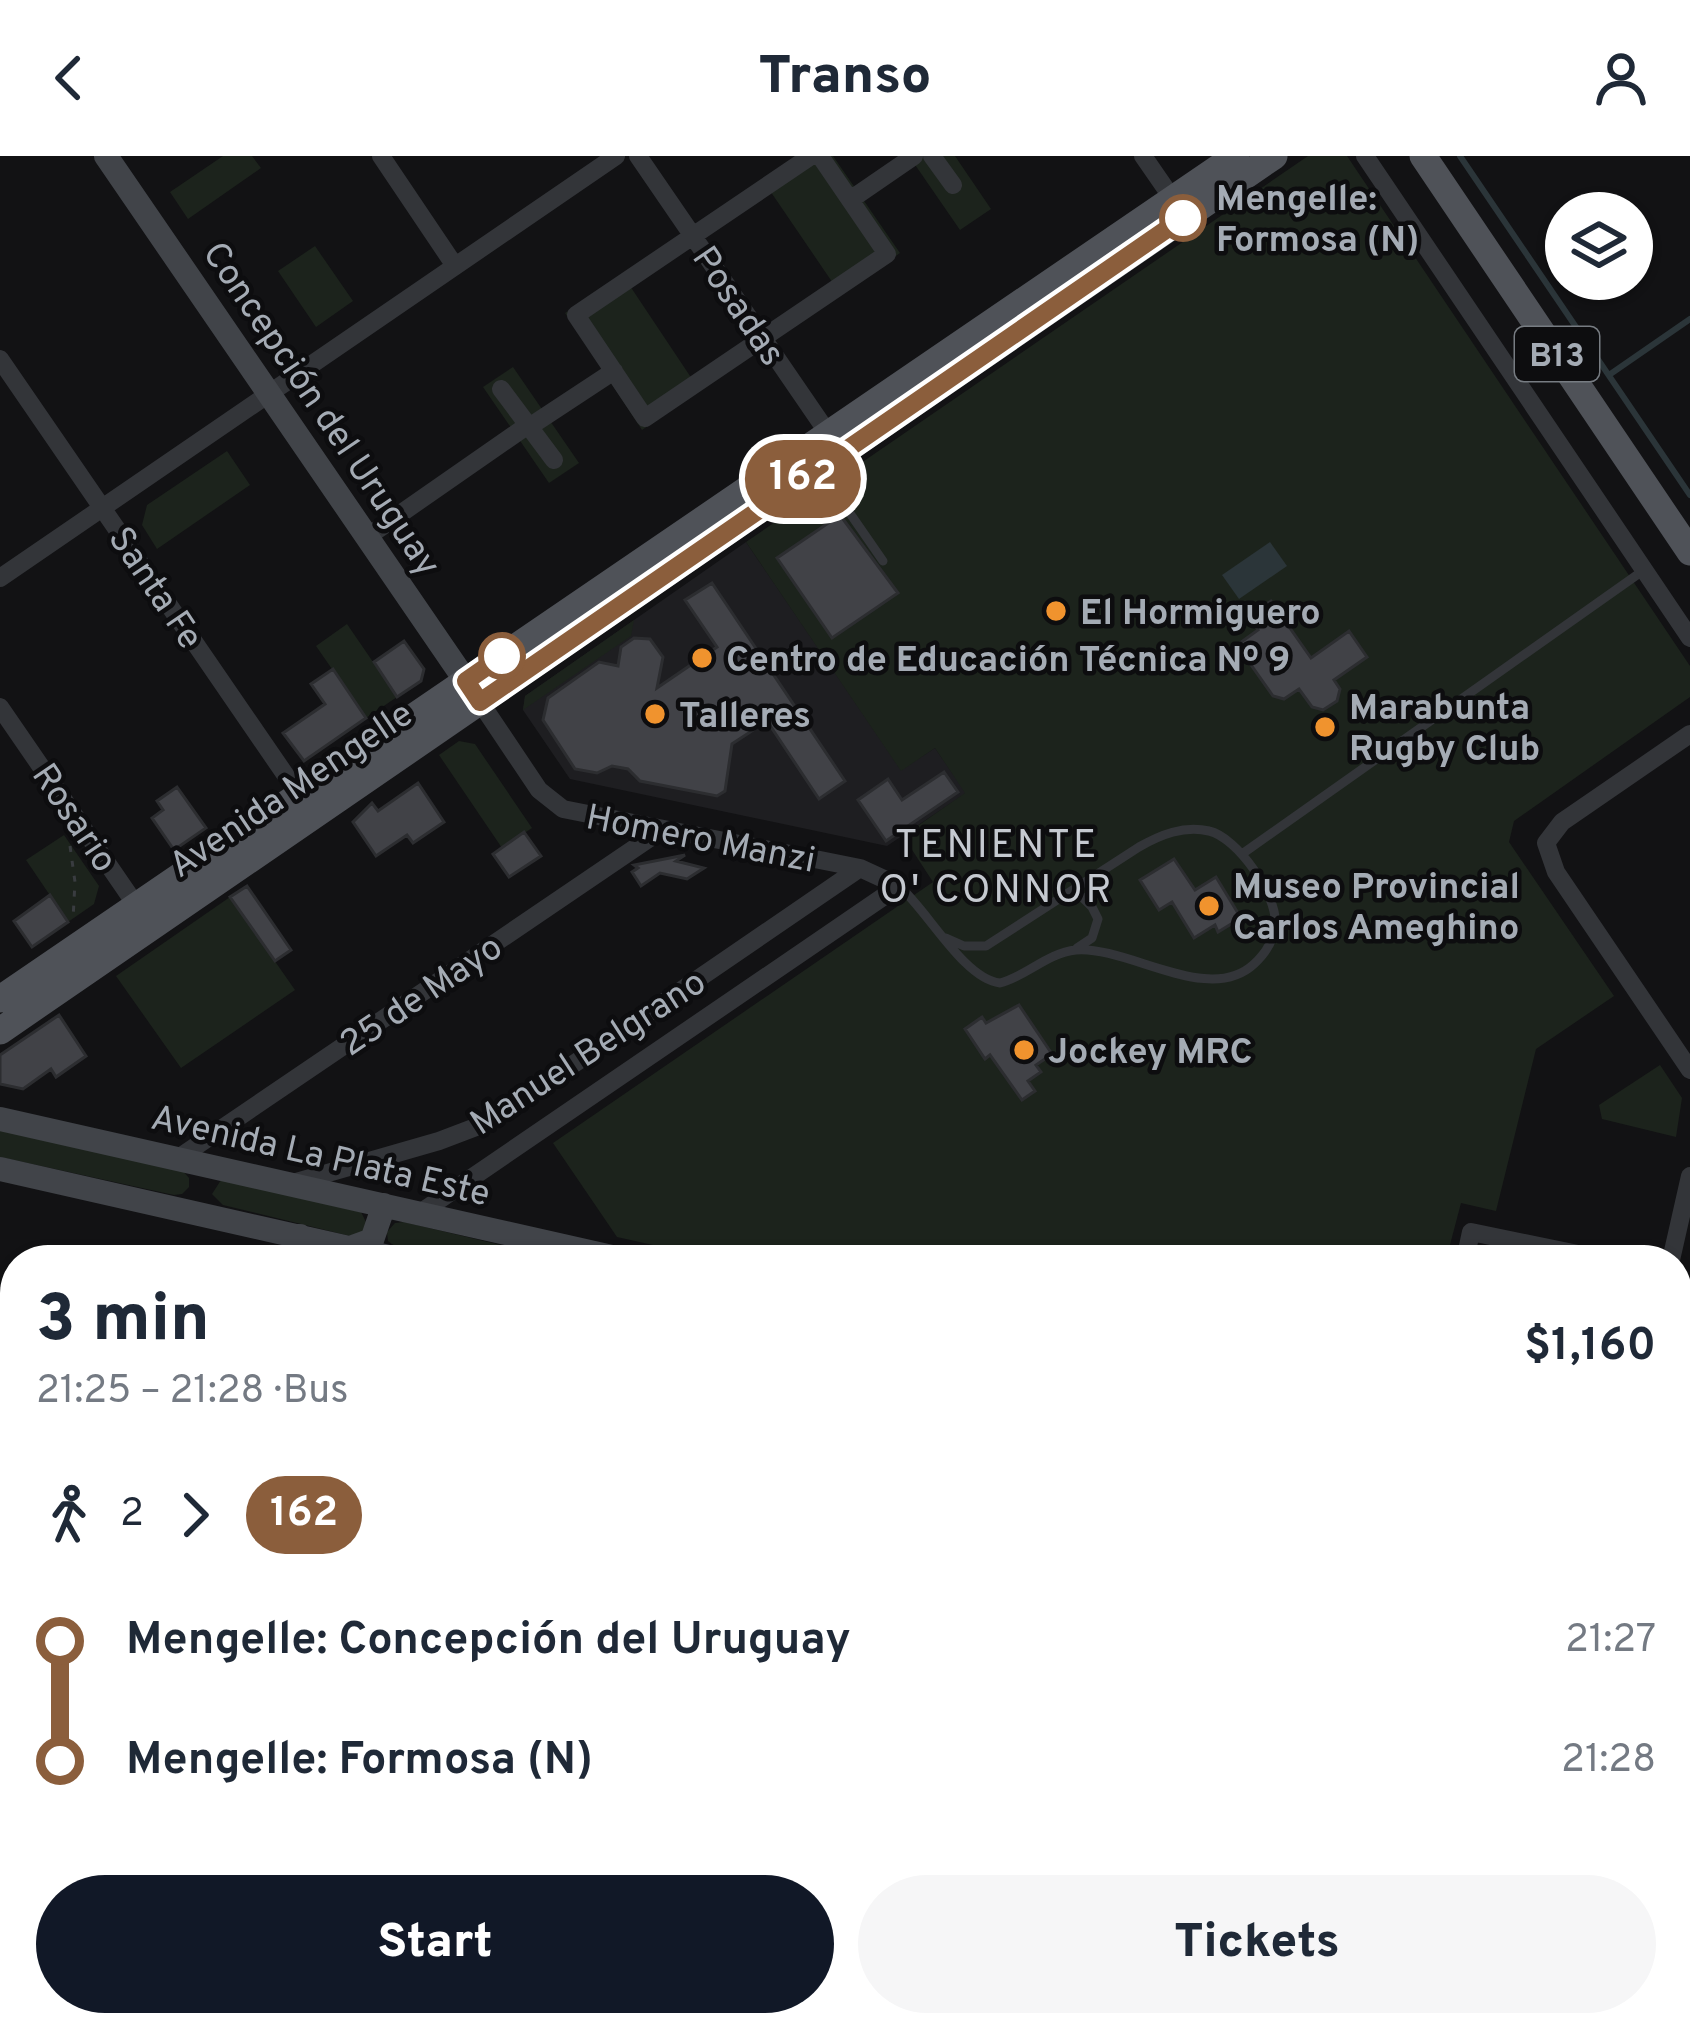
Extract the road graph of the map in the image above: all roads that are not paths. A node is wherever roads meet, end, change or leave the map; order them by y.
1 (106, 156) edge
2 (380, 156) edge
3 (616, 156) edge
4 (638, 156) edge
5 (811, 156) edge
6 (820, 156) edge
7 (914, 156) edge
8 (932, 156) edge
9 (1143, 156) edge
10 (1236, 156) edge
11 (1274, 156) edge
12 (1364, 156) edge
13 (1423, 156) edge
14 (953, 185) dead end
15 (850, 200) junction
16 (1179, 208) junction
17 (693, 236) junction
18 (455, 266) junction
19 (763, 338) junction
20 (0, 359) edge
21 (614, 370) junction
22 (501, 389) dead end
23 (269, 394) junction
24 (529, 426) junction
25 (830, 452) junction
26 (554, 460) dead end
27 (102, 508) junction
28 (368, 537) junction
29 (1690, 552) edge
30 (883, 561) dead end
31 (1644, 570) junction
32 (0, 578) edge
33 (1690, 638) edge
34 (473, 692) junction
35 (0, 707) edge
36 (1690, 734) edge
37 (306, 805) junction
38 (663, 829) junction
39 (1242, 854) junction
40 (860, 868) junction
41 (899, 886) junction
42 (1074, 889) junction
43 (144, 917) junction
44 (946, 938) junction
45 (1066, 952) junction
46 (0, 999) edge
47 (0, 1031) edge
48 (1690, 1070) edge
49 (0, 1119) edge
50 (177, 1159) junction
51 (0, 1169) edge
52 (223, 1169) junction
53 (1690, 1176) edge
54 (290, 1184) junction
55 (384, 1205) junction
56 (419, 1214) junction
57 (213, 1216) junction
58 (289, 1245) edge
59 (358, 1245) edge
60 (558, 1245) edge
61 (1468, 1245) edge
62 (1534, 1245) edge
63 (1674, 1245) edge

1 - 23 main road, Concepción del Uruguay
2 - 18 street
3 - 18 street
4 - 17 street, Posadas
5 - 17 street
6 - 15 street
7 - 15 street
8 - 14 street
9 - 16 street
10 - 16 main road, Avenida Mengelle
11 - 16 main road, Avenida Mengelle
12 - 31 street
13 - 29 main road, B13
15 - 19 street
16 - 25 main road, Avenida Mengelle
17 - 19 street, Posadas
17 - 21 street
18 - 23 street
19 - 21 street
19 - 25 street, Posadas
20 - 27 street, Santa Fe
21 - 24 street
22 - 24 street
23 - 27 street
23 - 28 main road, Concepción del Uruguay
24 - 26 street
24 - 28 street
25 - 30 lane
25 - 34 main road, Avenida Mengelle
27 - 32 street
27 - 37 street, Santa Fe
28 - 34 main road, Concepción del Uruguay
31 - 33 street
31 - 39 lane
34 - 37 main road, Avenida Mengelle
34 - 38 street, Homero Manzi
35 - 43 street, Rosario
36 - 48 street
37 - 43 main road, Avenida Mengelle
38 - 40 street, Homero Manzi
38 - 50 street, 25 de Mayo
39 - 42 lane
39 - 45 lane
40 - 41 street, Homero Manzi
40 - 54 street, Manuel Belgrano
41 - 44 lane
41 - 56 street, Manuel Belgrano
42 - 44 lane
42 - 45 lane
43 - 46 main road, Avenida Mengelle
43 - 47 main road, Avenida Mengelle
44 - 45 lane
49 - 50 main road, Avenida La Plata Este
50 - 52 main road, Avenida La Plata Este
51 - 57 main road
52 - 54 main road, Avenida La Plata Este
52 - 57 main road
53 - 63 street
54 - 55 main road, Avenida La Plata Este
55 - 56 main road, Avenida La Plata Este
55 - 59 main road
56 - 60 main road, Avenida La Plata Este
57 - 58 main road
61 - 62 street

